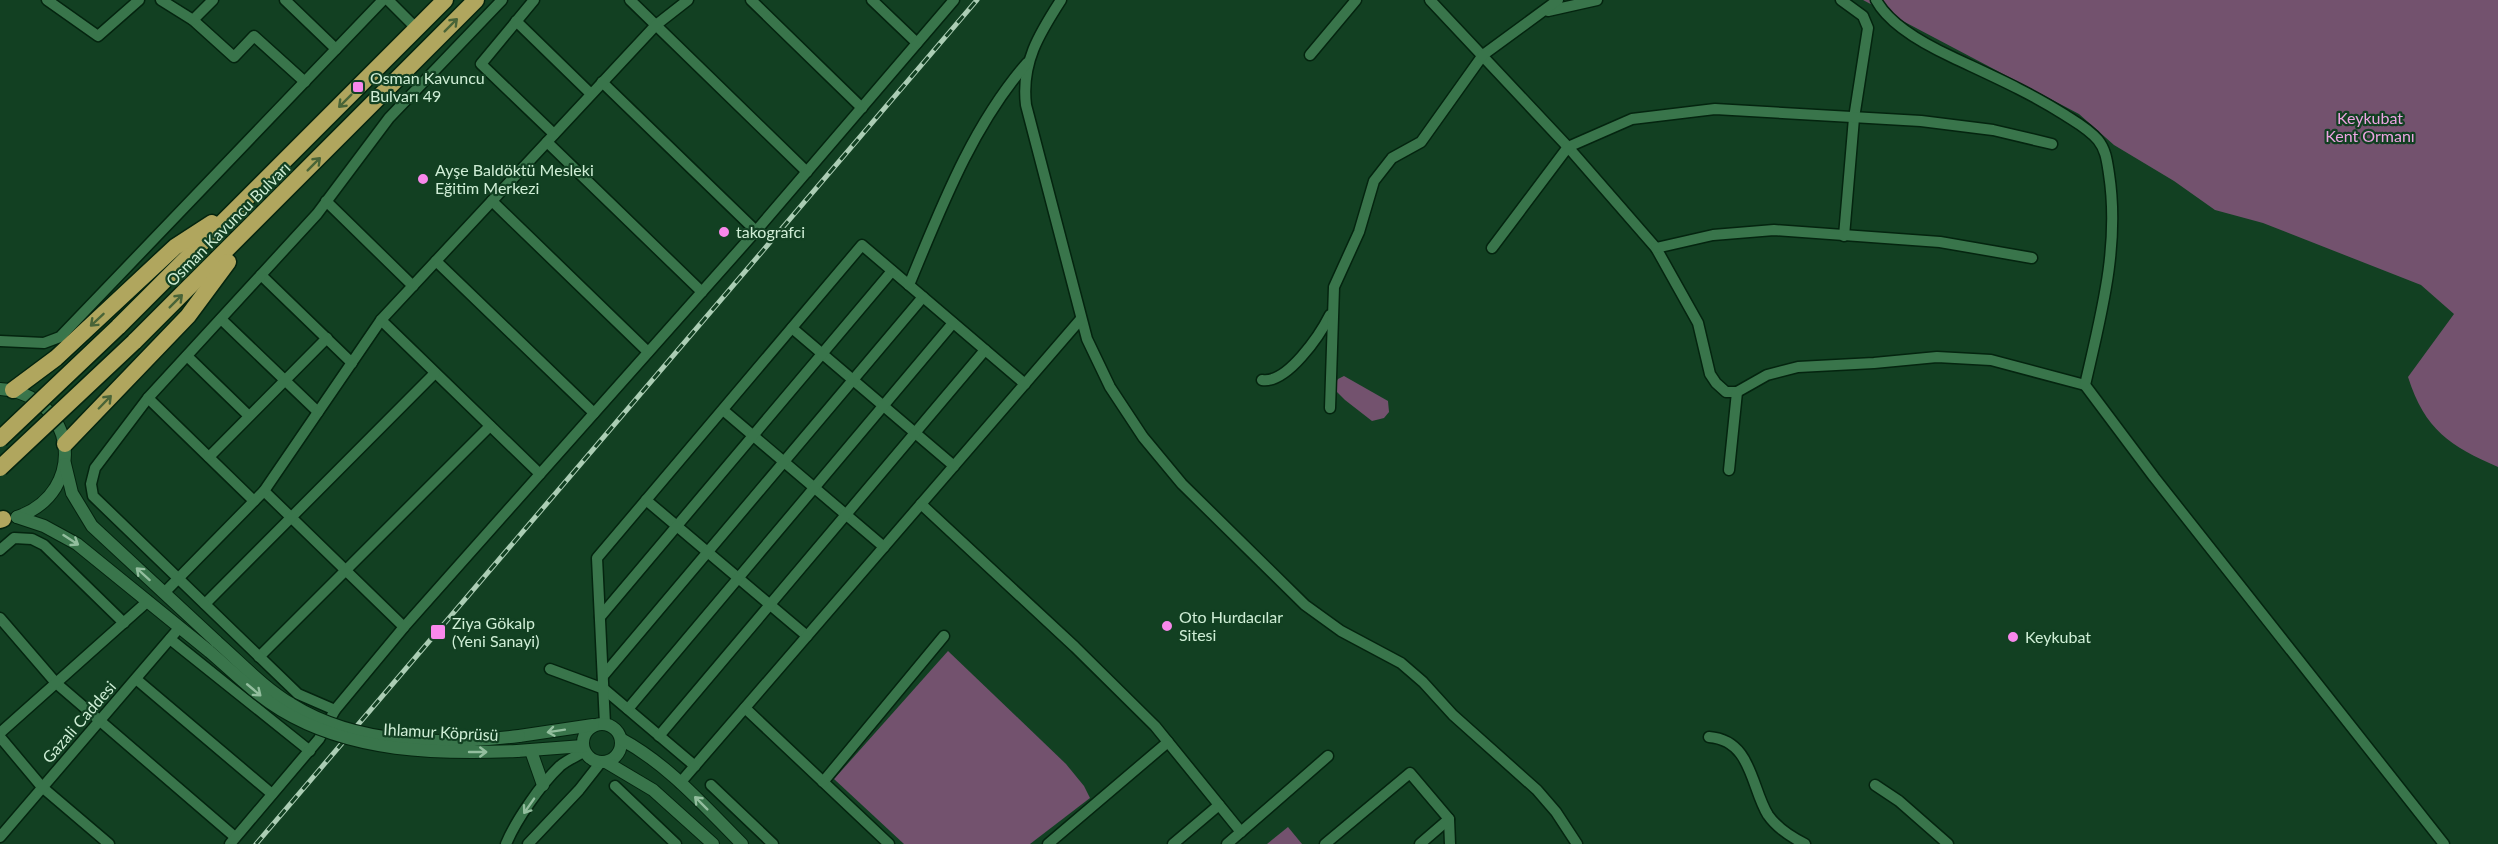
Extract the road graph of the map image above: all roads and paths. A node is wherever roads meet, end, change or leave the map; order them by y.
1 (47, 0) edge
2 (161, 0) edge
3 (213, 0) edge
4 (285, 0) edge
5 (386, 0) edge
6 (446, 0) edge
7 (476, 0) edge
8 (502, 0) edge
9 (534, 0) edge
10 (630, 0) edge
11 (688, 0) edge
12 (751, 0) edge
13 (872, 0) edge
14 (954, 0) edge
15 (1060, 0) edge
16 (1356, 0) edge
17 (1430, 0) edge
18 (1558, 0) edge
19 (1597, 0) edge
20 (1841, 0) edge
21 (1876, 0) edge
22 (136, 1) edge
23 (1538, 13) junction
24 (193, 20) junction
25 (516, 21) junction
26 (656, 25) junction
27 (417, 29) junction
28 (917, 43) junction
29 (336, 49) junction
30 (1310, 55) dead end
31 (1483, 55) junction
32 (1028, 62) junction
33 (304, 82) junction
34 (602, 82) junction
35 (591, 94) junction
36 (862, 108) junction
37 (1854, 118) junction
38 (551, 138) junction
39 (2052, 144) dead end
40 (1568, 147) junction
41 (807, 172) junction
42 (326, 201) junction
43 (492, 201) junction
44 (240, 204) junction
45 (257, 221) junction
46 (756, 231) junction
47 (1844, 236) junction
48 (1492, 248) dead end
49 (1656, 248) junction
50 (2032, 258) dead end
51 (436, 261) junction
52 (892, 271) junction
53 (261, 275) junction
54 (909, 285) junction
55 (413, 286) junction
56 (702, 291) junction
57 (922, 297) junction
58 (1333, 311) junction
59 (221, 319) junction
60 (381, 320) junction
61 (1080, 320) junction
62 (953, 323) junction
63 (792, 328) junction
64 (327, 338) junction
65 (0, 341) edge
66 (985, 350) junction
67 (648, 352) junction
68 (822, 354) junction
69 (187, 356) junction
70 (352, 363) junction
71 (435, 373) junction
72 (853, 379) junction
73 (1262, 380) dead end
74 (285, 381) junction
75 (1025, 384) junction
76 (2085, 385) junction
77 (6, 390) edge
78 (1737, 392) junction
79 (148, 398) junction
80 (884, 406) junction
81 (1330, 408) dead end
82 (723, 410) junction
83 (318, 412) junction
84 (594, 413) junction
85 (249, 416) junction
86 (490, 426) junction
87 (915, 433) junction
88 (753, 436) junction
89 (0, 439) edge
90 (65, 444) junction
91 (209, 457) junction
92 (784, 461) junction
93 (65, 464) junction
94 (954, 466) junction
95 (0, 468) edge
96 (1729, 470) dead end
97 (540, 474) junction
98 (814, 488) junction
99 (264, 491) junction
100 (646, 500) junction
101 (254, 501) junction
102 (921, 504) junction
103 (846, 515) junction
104 (291, 518) junction
105 (5, 519) edge
106 (31, 521) junction
107 (677, 526) junction
108 (32, 539) junction
109 (884, 547) junction
110 (0, 550) edge
111 (707, 552) junction
112 (346, 571) junction
113 (738, 578) junction
114 (178, 579) junction
115 (164, 593) junction
116 (148, 602) junction
117 (205, 604) junction
118 (770, 605) junction
119 (600, 617) junction
120 (0, 618) edge
121 (124, 623) junction
122 (180, 627) junction
123 (404, 627) junction
124 (807, 636) junction
125 (944, 636) dead end
126 (170, 639) junction
127 (214, 647) junction
128 (260, 657) junction
129 (549, 669) dead end
130 (603, 676) junction
131 (136, 679) junction
132 (56, 683) junction
133 (604, 689) junction
134 (745, 708) junction
135 (335, 710) junction
136 (628, 710) junction
137 (99, 722) junction
138 (599, 724) junction
139 (0, 735) edge
140 (659, 736) junction
141 (1709, 737) dead end
142 (621, 739) junction
143 (1168, 742) junction
144 (584, 749) junction
145 (309, 751) junction
146 (531, 751) junction
147 (1328, 756) dead end
148 (603, 762) junction
149 (695, 766) junction
150 (823, 782) junction
151 (680, 783) junction
152 (543, 785) junction
153 (711, 785) dead end
154 (1875, 785) dead end
155 (615, 786) dead end
156 (42, 787) junction
157 (272, 794) junction
158 (1219, 805) junction
159 (1449, 819) junction
160 (1241, 832) junction
161 (0, 837) edge
162 (232, 841) edge
163 (109, 844) edge
164 (506, 844) edge
165 (528, 844) edge
166 (676, 844) edge
167 (713, 844) edge
168 (742, 844) edge
169 (773, 844) edge
170 (889, 844) edge
171 (1048, 844) edge
172 (1173, 844) edge
173 (1227, 844) edge
174 (1325, 844) edge
175 (1420, 844) edge
176 (1450, 844) edge
177 (1577, 844) edge
178 (1805, 844) edge
179 (1948, 844) edge
180 (2444, 844) edge

1 - 22 street
2 - 24 street
3 - 24 street
4 - 29 street
5 - 27 street
5 - 29 street
6 - 27 highway, Osman Kavuncu Bulvarı
45 -> 7 highway, Osman Kavuncu Bulvarı
8 - 42 street
9 - 25 street
10 - 26 street
11 - 26 street
12 - 36 street
13 - 28 street
14 - 28 street
15 - 32 street
16 - 30 street
17 - 31 street
18 - 23 street
19 - 23 street
20 - 37 street
21 - 76 street
23 - 31 street
24 - 33 street
25 - 35 street
25 - 38 street
26 - 34 street
26 - 41 street
27 -> 44 highway, Osman Kavuncu Bulvarı
28 - 36 street
29 - 33 street
31 - 40 street
31 - 58 street
32 - 54 street
32 - 61 street
33 - 65 street
34 - 35 street
34 - 46 street
35 - 38 street
36 - 41 street
37 - 39 street
37 - 40 street
37 - 47 street
38 - 43 street
38 - 56 street
40 - 48 street
40 - 49 street
41 - 46 street
42 - 53 street
42 - 55 street
43 - 51 street
43 - 67 street
44 -> 77 highway
44 - 89 highway, Osman Kavuncu Bulvarı, bridge
90 -> 45 highway
95 -> 45 highway, Osman Kavuncu Bulvarı, bridge
46 - 56 street
47 - 49 street
47 - 50 street
49 - 78 street
51 - 55 street
51 - 84 street
52 - 54 street
52 - 63 street
52 - 68 street
53 - 59 street
53 - 64 street
54 - 57 street
55 - 60 street
56 - 67 street
57 - 62 street
57 - 72 street
58 - 73 street
58 - 81 street
59 - 69 street
59 - 74 street
60 - 70 street
60 - 71 street
61 - 75 street
61 - 177 street
62 - 66 street
62 - 80 street
63 - 68 street
63 - 82 street
64 - 70 street
64 - 74 street
66 - 75 street
66 - 87 street
67 - 84 street
68 - 72 street
68 - 88 street
69 - 79 street
69 - 85 street
70 - 83 street
71 - 86 street
71 - 104 street
72 - 80 street
72 - 92 street
74 - 83 street
74 - 85 street
75 - 94 street
76 - 78 street
76 - 180 street
77 - 90 street
78 - 96 street
79 - 91 street
79 - 114 street
80 - 87 street
80 - 98 street
82 - 88 street
82 - 100 street
83 - 99 street
84 - 97 street
85 - 91 street
86 - 97 street
86 - 112 street
87 - 94 street
87 - 103 street
88 - 92 street
88 - 107 street
90 - 93 street
91 - 101 street
92 - 98 street
92 - 111 street
93 - 105 street
115 -> 93 street
94 - 102 street
97 - 123 street
98 - 103 street
98 - 113 street
99 - 101 street
99 - 104 street
100 - 107 street
100 - 119 street
101 - 114 street
102 - 109 street
102 - 143 street
103 - 109 street
103 - 118 street
104 - 112 street
104 - 117 street
105 - 106 street
106 - 108 street
106 -> 116 street
107 - 111 street
107 - 119 street
108 - 110 street
108 - 121 street
109 - 124 street
111 - 113 street
111 - 130 street
112 - 123 street
112 - 128 street
113 - 118 street
113 - 136 street
114 - 115 street
114 - 117 street
115 - 127 street
116 - 121 street
116 - 122 street
117 - 128 street
118 - 124 street
118 - 140 street
119 - 130 street
120 - 132 street
121 - 132 street
122 - 126 street, Gazali Caddesi
122 - 127 street
123 - 135 street
124 - 134 street
125 - 150 street
126 - 131 street, Gazali Caddesi
126 - 145 street
138 -> 127 street, Ihlamur Köprüsü, bridge
127 -> 146 street, Ihlamur Köprüsü, bridge
128 - 135 street
129 - 133 street
130 - 133 street
131 - 137 street, Gazali Caddesi
131 - 157 street
132 - 137 street
132 - 139 street
133 - 136 street
133 - 138 street
134 - 149 street
134 - 150 street
135 - 145 street
136 - 140 street
137 - 156 street, Gazali Caddesi
137 - 162 street
138 - 142 street
138 - 144 street
139 - 156 street
140 - 149 street
141 - 178 street
142 - 148 street
142 - 151 street
143 - 158 street
143 - 171 street
144 - 146 street, Ihlamur Köprüsü
144 - 148 street
144 - 152 street
145 - 157 street
146 - 152 street
147 - 160 street
148 - 165 street
148 - 167 street
149 - 151 street
150 - 170 street
168 -> 151 street
152 -> 164 street
153 - 169 street
154 - 179 street
155 - 166 street
156 - 161 street, Gazali Caddesi
156 - 163 street
157 - 162 street
158 - 160 street
158 - 172 street
159 - 174 street
159 - 175 street
159 - 176 street
160 - 173 street

